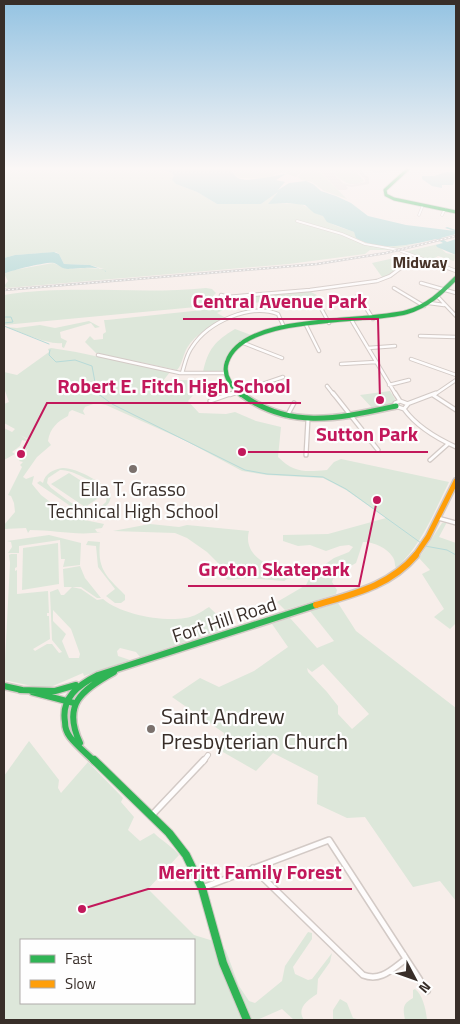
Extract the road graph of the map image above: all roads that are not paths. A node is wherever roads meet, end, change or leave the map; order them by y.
1 (297, 221) dead end
2 (415, 258) junction
3 (456, 271) edge
4 (456, 278) edge
5 (421, 283) dead end
6 (394, 288) dead end
7 (445, 290) junction
8 (456, 293) edge
9 (221, 295) dead end
10 (358, 295) dead end
11 (438, 297) junction
12 (316, 299) dead end
13 (427, 305) junction
14 (444, 305) junction
15 (456, 316) edge
16 (373, 319) junction
17 (352, 321) junction
18 (329, 323) junction
19 (306, 325) junction
20 (284, 327) junction
21 (420, 336) dead end
22 (456, 337) edge
23 (242, 342) junction
24 (395, 346) dead end
25 (368, 348) junction
26 (319, 351) dead end
27 (98, 355) dead end
28 (282, 358) dead end
29 (411, 359) dead end
30 (376, 362) junction
31 (341, 364) dead end
32 (182, 373) junction
33 (226, 373) junction
34 (456, 375) edge
35 (283, 377) dead end
36 (409, 380) dead end
37 (456, 380) edge
38 (389, 385) junction
39 (327, 386) dead end
40 (238, 392) junction
41 (432, 395) junction
42 (210, 401) dead end
43 (400, 401) junction
44 (294, 403) dead end
45 (407, 404) junction
46 (396, 406) junction
47 (404, 409) junction
48 (456, 410) edge
49 (287, 416) junction
50 (351, 416) junction
51 (308, 419) junction
52 (448, 444) junction
53 (456, 447) edge
54 (378, 450) dead end
55 (306, 455) dead end
56 (430, 460) dead end
57 (456, 481) edge
58 (438, 518) junction
59 (456, 522) edge
60 (124, 667) junction
61 (86, 680) junction
62 (4, 686) edge
63 (20, 690) junction
64 (66, 701) junction
65 (74, 703) junction
66 (88, 754) junction
67 (208, 755) dead end
68 (152, 816) junction
69 (253, 868) junction
70 (202, 888) junction
71 (406, 958) junction
72 (427, 991) dead end
73 (247, 1020) edge

1 - 2 street
2 - 3 street
2 - 9 street
4 - 7 main road
5 - 7 street
6 - 13 street
7 - 8 street
7 - 11 main road
10 - 16 street
11 - 13 main road
11 - 14 street
12 - 18 street
13 - 14 street
13 - 16 main road
14 - 15 street
16 - 17 main road
17 - 18 main road
17 - 25 street
18 - 19 main road
19 - 20 main road
19 - 26 street
20 - 23 main road
20 - 32 street
21 - 22 street
23 - 28 street
23 - 33 main road
24 - 25 street
25 - 30 street
27 - 32 street
29 - 34 street
30 - 31 street
30 - 38 street
32 - 33 street
33 - 40 main road
35 - 40 street
36 - 38 street
37 - 41 street
38 - 43 street
39 - 50 street
40 - 42 street
40 - 49 main road
41 - 45 street
41 - 48 street
43 - 45 street
43 - 46 street
44 - 49 street
45 - 47 street
46 - 47 street
46 - 50 main road
47 - 52 street
49 - 51 main road
50 - 51 main road
50 - 54 street
51 - 55 street
52 - 53 street
52 - 56 street
57 - 58 main road, Fort Hill Road
58 - 59 street
58 - 60 main road, Fort Hill Road
60 - 61 main road, Fort Hill Road
60 - 65 main road, Fort Hill Road
61 - 63 main road
61 - 64 main road, Fort Hill Road
62 - 63 main road
63 - 64 main road
64 - 65 main road
64 - 66 main road
65 - 66 main road
66 - 68 main road
67 - 68 street
68 - 70 main road
69 - 70 street
69 - 71 street
69 - 71 street
70 - 73 main road
71 - 72 street

